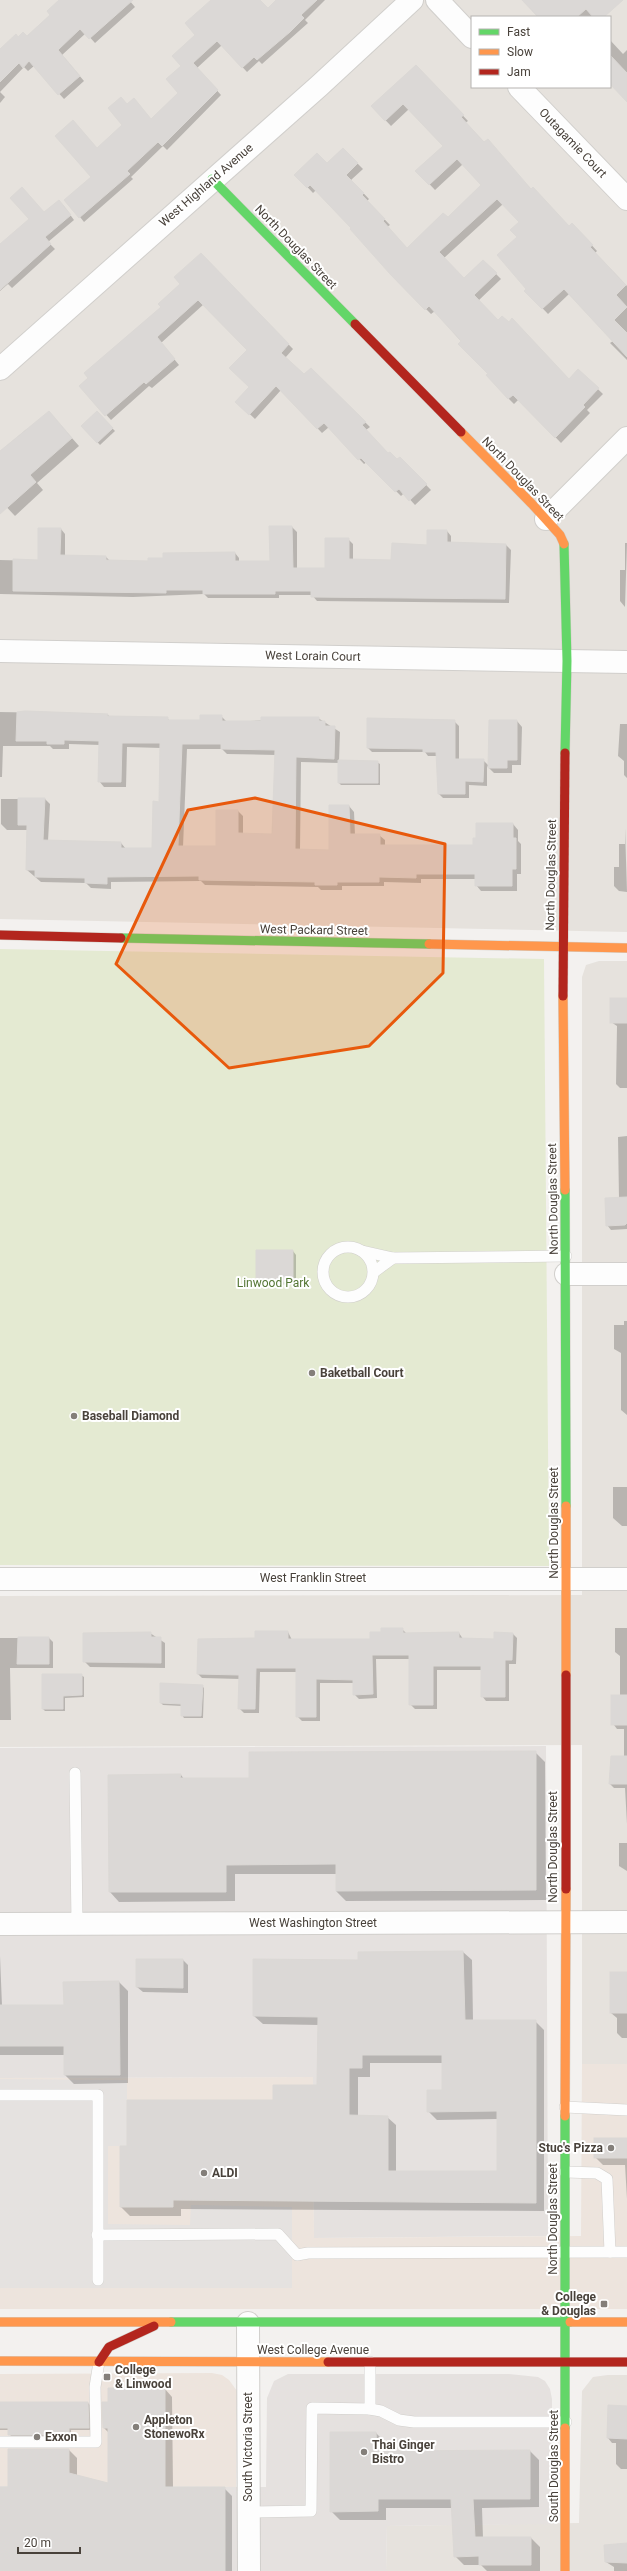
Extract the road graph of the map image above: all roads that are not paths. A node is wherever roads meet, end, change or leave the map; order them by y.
1 (412, 0) edge
2 (437, 0) edge
3 (471, 36) edge
4 (520, 88) edge
5 (212, 179) junction
6 (627, 199) edge
7 (0, 368) edge
8 (627, 438) edge
9 (546, 518) junction
10 (0, 651) edge
11 (567, 661) junction
12 (627, 662) edge
13 (0, 936) edge
14 (562, 947) junction
15 (627, 948) edge
16 (362, 1251) junction
17 (394, 1258) junction
18 (566, 1265) junction
19 (374, 1272) junction
20 (627, 1274) edge
21 (0, 1579) edge
22 (566, 1579) junction
23 (627, 1580) edge
24 (75, 1773) dead end
25 (565, 1922) junction
26 (627, 1922) edge
27 (0, 1924) edge
28 (77, 1924) junction
29 (0, 2095) edge
30 (565, 2107) junction
31 (627, 2110) edge
32 (565, 2172) junction
33 (97, 2235) junction
34 (565, 2252) junction
35 (610, 2252) junction
36 (627, 2252) edge
37 (98, 2280) dead end
38 (0, 2322) edge
39 (565, 2322) junction
40 (627, 2322) edge
41 (163, 2323) junction
42 (248, 2323) junction
43 (0, 2361) edge
44 (99, 2362) junction
45 (247, 2362) junction
46 (370, 2362) junction
47 (565, 2362) junction
48 (627, 2362) edge
49 (370, 2409) junction
50 (566, 2422) junction
51 (0, 2442) edge
52 (248, 2512) junction
53 (249, 2571) edge
54 (565, 2571) edge

1 - 5 street, West Highland Avenue
2 - 3 street
4 - 6 street, Outagamie Court
5 - 7 street, West Highland Avenue
5 - 9 street, North Douglas Street
8 - 9 street
9 - 11 street, North Douglas Street
10 - 11 street, West Lorain Court
11 - 12 street, West Lorain Court
11 - 14 street, North Douglas Street
13 - 14 street, West Packard Street
14 - 15 street, West Packard Street
14 - 18 street, North Douglas Street
16 - 17 lane
16 - 19 lane
16 - 19 lane
17 - 18 lane
17 - 19 lane
18 - 20 street
18 - 22 street, North Douglas Street
21 - 22 street, West Franklin Street
22 - 23 street, West Franklin Street
22 - 25 street, North Douglas Street
24 - 28 lane
25 - 26 street, West Washington Street
25 - 28 street, West Washington Street
25 - 30 street, North Douglas Street
27 - 28 street, West Washington Street
29 - 33 lane
30 - 31 lane
30 - 32 street, North Douglas Street
32 - 34 street, North Douglas Street
32 - 35 lane
33 - 34 lane
33 - 37 lane
34 - 35 lane
34 - 39 street, North Douglas Street
35 - 36 lane
38 - 41 street
39 - 40 street
39 - 42 street
39 - 47 street, North Douglas Street
41 - 42 street
41 - 44 street
42 - 45 street, South Victoria Street
43 - 44 street, West College Avenue
44 - 45 street, West College Avenue
44 - 51 lane
45 - 46 street, West College Avenue
45 - 52 street, South Victoria Street
46 - 47 street, West College Avenue
46 - 49 lane
47 - 48 street, West College Avenue
47 - 50 street, South Douglas Street
49 - 50 lane
49 - 52 lane
50 - 54 street, South Douglas Street
52 - 53 street, South Victoria Street

